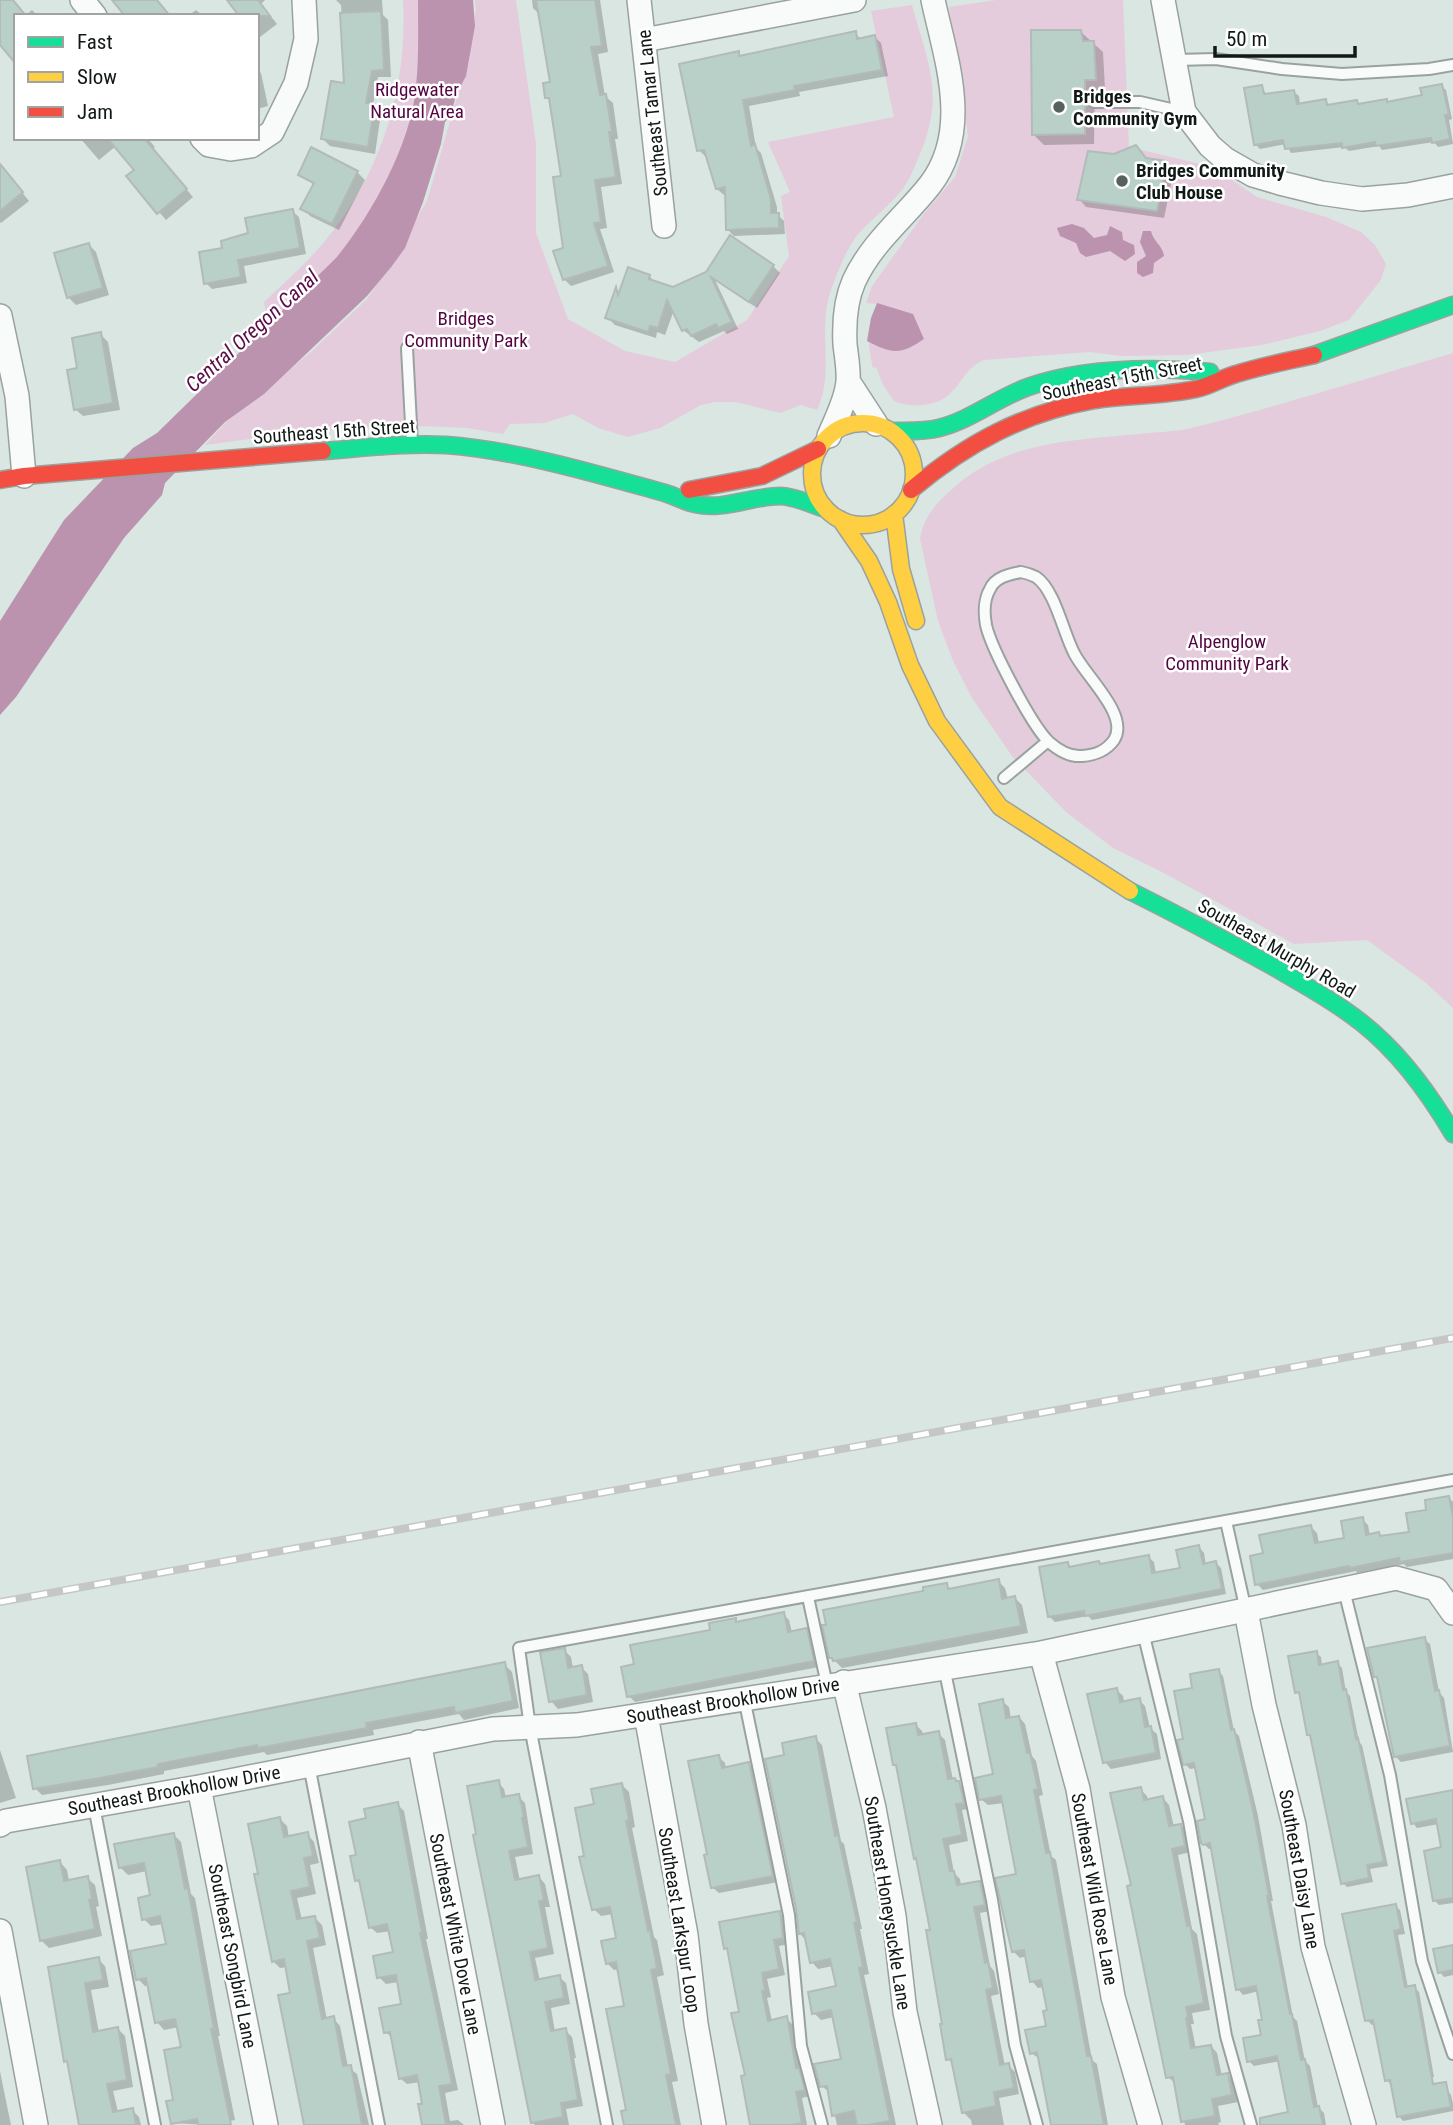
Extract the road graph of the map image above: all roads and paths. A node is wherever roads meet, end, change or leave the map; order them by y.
1 (82, 0) edge
2 (304, 0) edge
3 (639, 0) edge
4 (854, 0) edge
5 (933, 0) edge
6 (1163, 0) edge
7 (93, 14) edge
8 (644, 40) junction
9 (1175, 60) junction
10 (1453, 65) edge
11 (1094, 102) dead end
12 (1184, 112) junction
13 (204, 140) edge
14 (1453, 186) edge
15 (664, 226) dead end
16 (1453, 305) edge
17 (0, 316) edge
18 (407, 348) dead end
19 (1236, 374) junction
20 (848, 381) junction
21 (884, 428) junction
22 (823, 443) junction
23 (412, 446) junction
24 (24, 476) junction
25 (0, 480) edge
26 (911, 490) junction
27 (667, 494) junction
28 (826, 509) junction
29 (894, 514) junction
30 (840, 520) junction
31 (919, 631) dead end
32 (1048, 741) junction
33 (991, 763) dead end
34 (1008, 783) joint
35 (1027, 806) dead end
36 (1046, 837) junction
37 (1453, 1134) edge
38 (1453, 1480) edge
39 (1226, 1521) junction
40 (1344, 1590) junction
41 (808, 1597) junction
42 (1246, 1611) junction
43 (1453, 1613) edge
44 (1143, 1632) junction
45 (1041, 1653) junction
46 (944, 1667) junction
47 (836, 1683) junction
48 (744, 1698) junction
49 (646, 1715) junction
50 (530, 1727) junction
51 (419, 1742) junction
52 (309, 1765) junction
53 (199, 1787) junction
54 (94, 1806) junction
55 (0, 1825) edge
56 (0, 1931) edge
57 (5, 1989) edge
58 (1453, 2054) edge
59 (36, 2125) edge
60 (155, 2125) edge
61 (266, 2125) edge
62 (379, 2125) edge
63 (493, 2125) edge
64 (607, 2125) edge
65 (714, 2125) edge
66 (822, 2125) edge
67 (930, 2125) edge
68 (1037, 2125) edge
69 (1150, 2125) edge
70 (1251, 2125) edge
71 (1364, 2125) edge

1 - 7 street
2 - 13 street
3 - 8 street, Southeast Tamar Lane
4 - 8 street
5 - 20 street
6 - 9 street
8 - 15 street, Southeast Tamar Lane
9 - 10 lane
9 - 12 street
11 - 12 lane
12 - 14 street
16 - 19 main road, Southeast 15th Street
17 - 24 street
18 - 23 lane
19 - 21 main road, Southeast 15th Street
19 - 26 main road, Southeast 15th Street
20 - 21 street
20 - 22 street
21 - 22 main road
21 - 26 main road
22 - 27 main road, Southeast 15th Street
22 - 28 main road
23 - 24 main road, Southeast 15th Street
23 - 27 main road, Southeast 15th Street
24 - 25 main road, Southeast 15th Street
26 - 29 main road
27 - 28 main road, Southeast 15th Street
28 - 30 main road
29 - 30 main road
29 - 31 main road
30 - 36 main road, Southeast Murphy Road
32 - 32 lane
32 - 34 lane
33 - 34 main road
35 - 36 main road, Southeast Murphy Road
36 - 37 main road, Southeast Murphy Road
38 - 39 lane
39 - 41 lane
39 - 42 lane
40 - 42 street, Southeast Brookhollow Drive
40 - 43 street, Southeast Brookhollow Drive
40 - 58 lane
41 - 47 lane
41 - 50 lane
42 - 44 street, Southeast Brookhollow Drive
42 - 71 street, Southeast Daisy Lane
44 - 45 street, Southeast Brookhollow Drive
44 - 70 lane
45 - 46 street, Southeast Brookhollow Drive
45 - 69 street, Southeast Wild Rose Lane
46 - 47 street, Southeast Brookhollow Drive
46 - 68 lane
47 - 48 street, Southeast Brookhollow Drive
47 - 67 street, Southeast Honeysuckle Lane
48 - 49 street, Southeast Brookhollow Drive
48 - 66 lane
49 - 50 street, Southeast Brookhollow Drive
49 - 65 street, Southeast Larkspur Loop
50 - 51 street, Southeast Brookhollow Drive
50 - 64 lane
51 - 52 street, Southeast Brookhollow Drive
51 - 63 street, Southeast White Dove Lane
52 - 53 street, Southeast Brookhollow Drive
52 - 62 lane
53 - 54 street, Southeast Brookhollow Drive
53 - 61 street, Southeast Songbird Lane
54 - 55 street, Southeast Brookhollow Drive
54 - 60 lane
56 - 57 street
57 - 59 street

